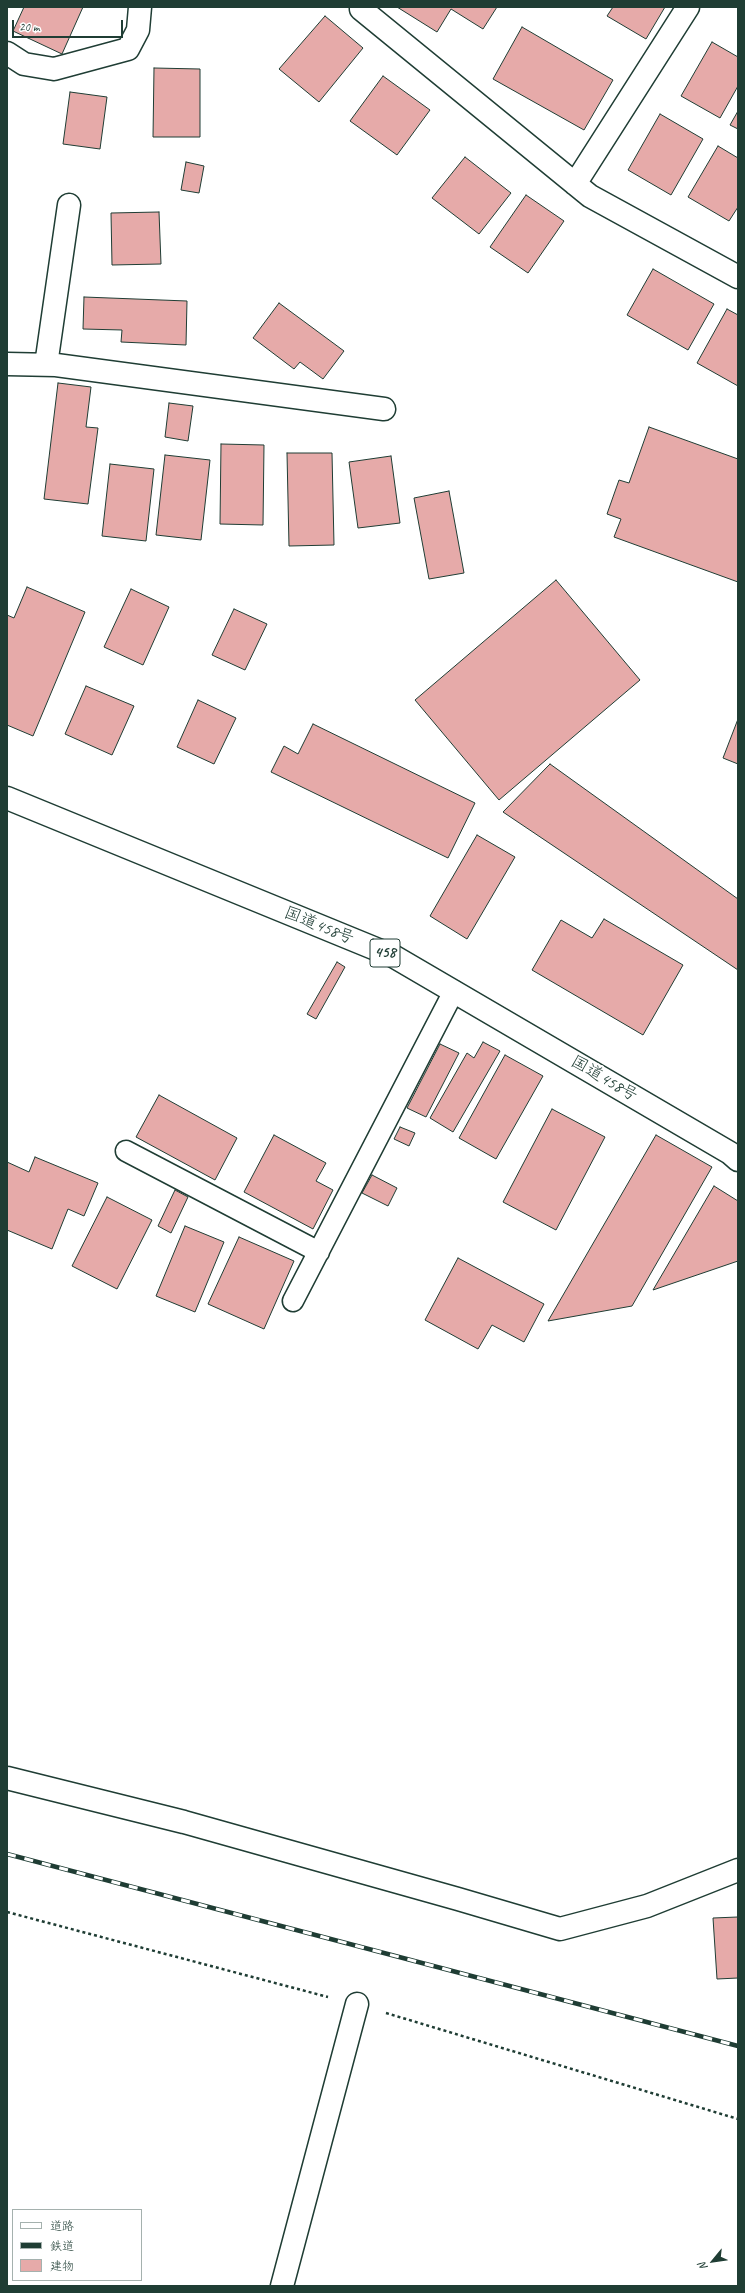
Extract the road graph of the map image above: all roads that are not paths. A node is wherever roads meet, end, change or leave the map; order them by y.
1 (140, 7) edge
2 (363, 7) edge
3 (688, 7) edge
4 (7, 53) edge
5 (575, 184) junction
6 (69, 205) dead end
7 (737, 274) edge
8 (7, 364) edge
9 (46, 365) junction
10 (384, 409) dead end
11 (7, 798) edge
12 (454, 991) junction
13 (126, 1151) dead end
14 (738, 1160) edge
15 (319, 1252) junction
16 (294, 1301) dead end
17 (7, 1778) edge
18 (738, 1870) edge
19 (357, 2004) dead end
20 (282, 2286) edge

1 - 4 main road
2 - 5 main road
3 - 5 main road
5 - 7 main road
6 - 9 main road
8 - 9 main road
9 - 10 main road
11 - 12 main road, 国道458号 / 458
12 - 14 main road, 国道458号 / 458
12 - 15 lane
13 - 15 lane
15 - 16 lane
17 - 18 main road
19 - 20 main road

